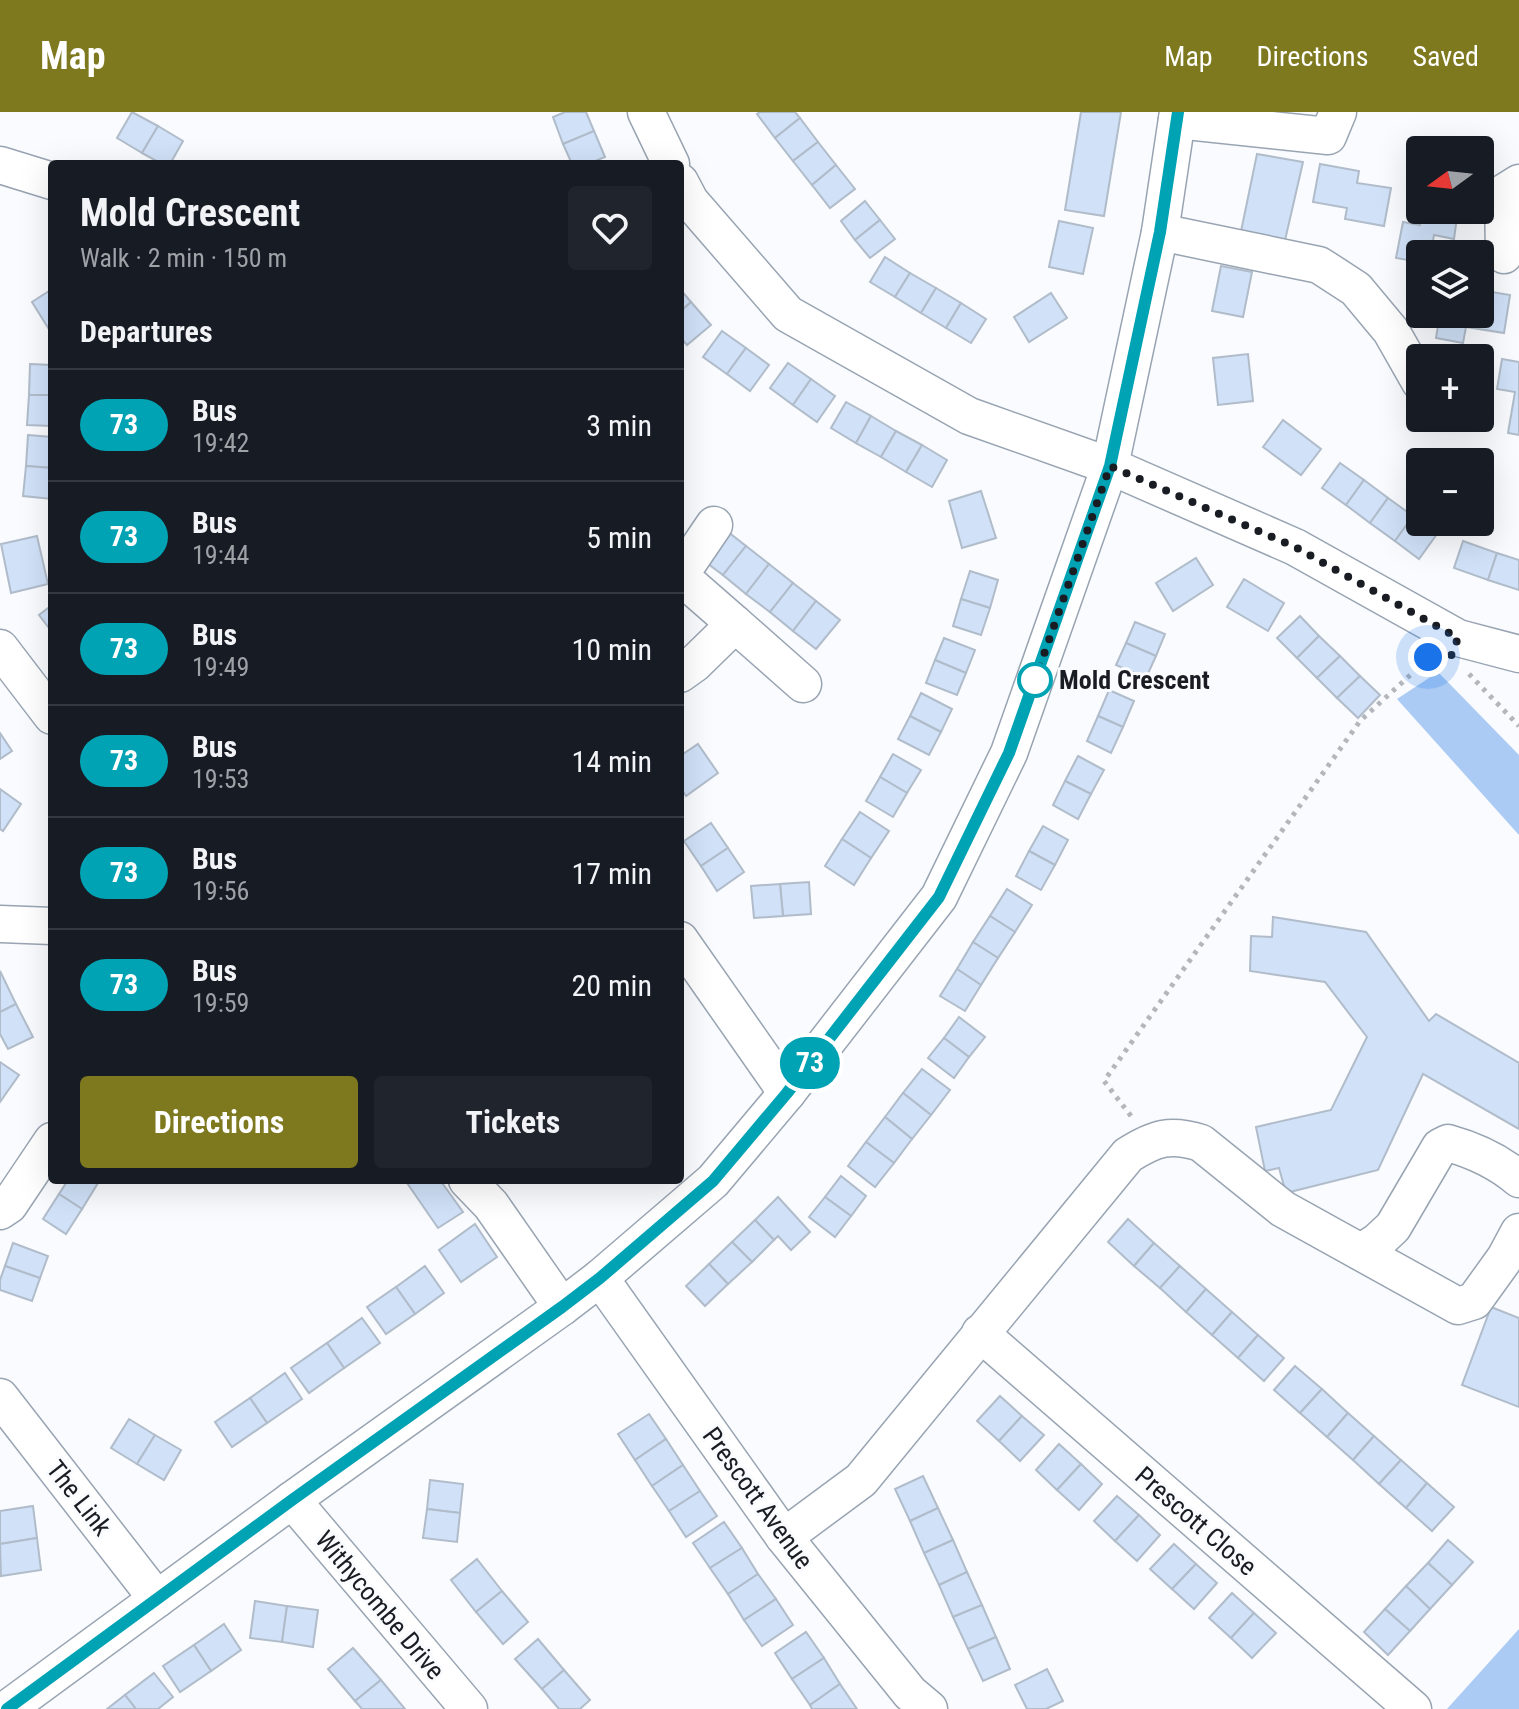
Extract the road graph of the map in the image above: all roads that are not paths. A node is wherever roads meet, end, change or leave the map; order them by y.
1 (646, 112) edge
2 (1338, 112) edge
3 (1177, 116) edge
4 (669, 160) edge
5 (0, 165) edge
6 (48, 180) edge
7 (1519, 183) edge
8 (684, 190) edge
9 (1160, 232) junction
10 (1504, 255) dead end
11 (1406, 357) edge
12 (1110, 466) junction
13 (714, 525) dead end
14 (684, 569) edge
15 (684, 579) edge
16 (735, 624) junction
17 (0, 648) edge
18 (1519, 654) edge
19 (684, 671) edge
20 (803, 684) dead end
21 (48, 711) edge
22 (0, 924) edge
23 (48, 926) edge
24 (684, 946) edge
25 (787, 1093) junction
26 (48, 1147) edge
27 (1519, 1179) edge
28 (471, 1184) edge
29 (0, 1211) edge
30 (1514, 1251) edge
31 (1361, 1252) junction
32 (600, 1278) junction
33 (562, 1307) junction
34 (980, 1333) junction
35 (0, 1397) edge
36 (292, 1500) junction
37 (784, 1537) junction
38 (157, 1599) junction
39 (1405, 1706) edge
40 (7, 1709) edge
41 (469, 1709) edge
42 (929, 1709) edge

1 - 4 street
2 - 3 street
3 - 9 street
5 - 6 street
7 - 10 street
8 - 12 street
9 - 11 street
9 - 12 street
12 - 18 street
12 - 25 street
13 - 14 street
15 - 16 street
16 - 19 street
16 - 20 street
17 - 21 street
22 - 23 street
24 - 25 street
25 - 32 street
26 - 29 street
27 - 31 street
28 - 33 street
30 - 31 street
31 - 34 street
32 - 33 street
32 - 37 street, Prescott Avenue
33 - 36 street
34 - 37 street
34 - 39 street, Prescott Close
35 - 38 street, The Link
36 - 38 street
36 - 41 street, Withycombe Drive
37 - 42 street, Prescott Avenue
38 - 40 street

